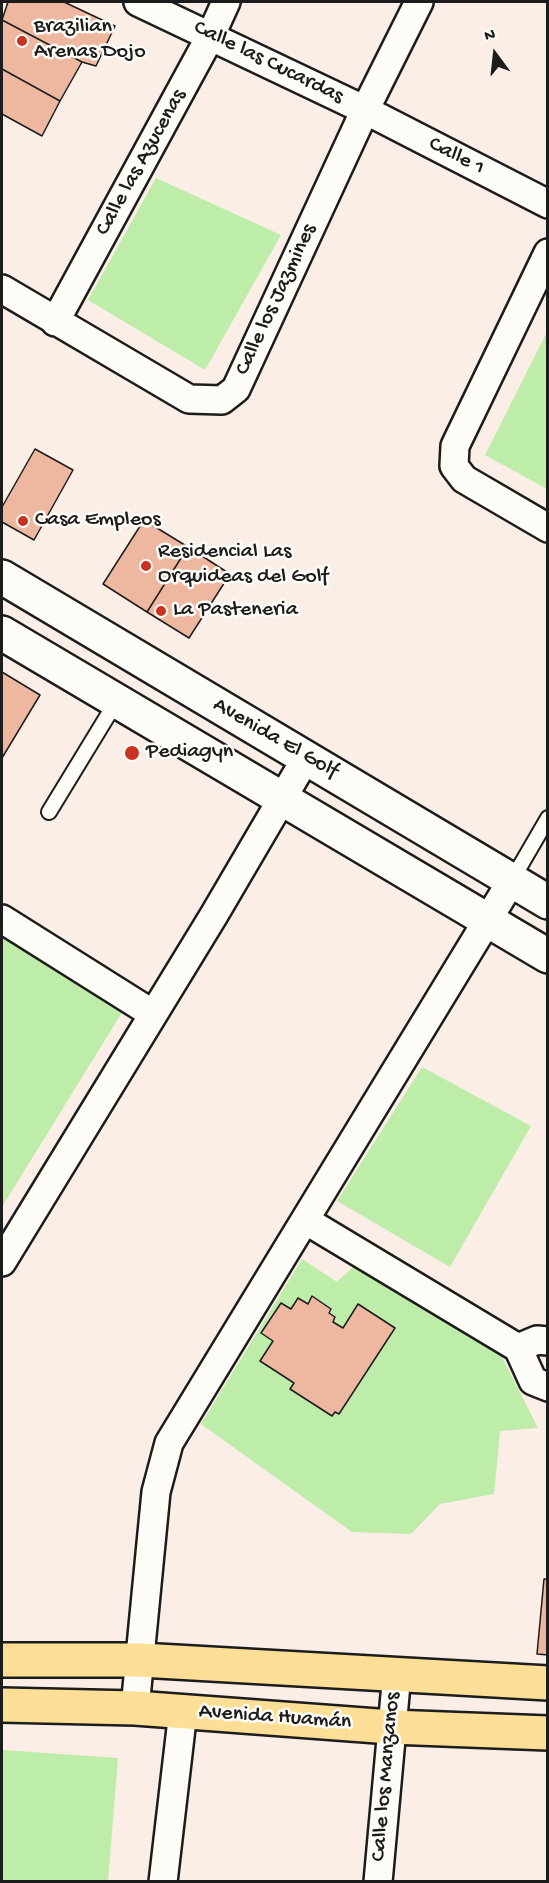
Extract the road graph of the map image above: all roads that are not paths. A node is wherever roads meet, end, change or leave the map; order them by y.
1 (138, 2) edge
2 (226, 2) edge
3 (419, 2) edge
4 (212, 34) junction
5 (365, 110) junction
6 (548, 204) edge
7 (548, 253) edge
8 (2, 289) edge
9 (55, 322) junction
10 (548, 528) edge
11 (2, 577) edge
12 (2, 633) edge
13 (113, 644) junction
14 (102, 694) junction
15 (306, 758) junction
16 (283, 800) junction
17 (49, 812) dead end
18 (548, 818) edge
19 (512, 880) junction
20 (548, 902) edge
21 (2, 919) edge
22 (488, 920) junction
23 (548, 956) edge
24 (153, 1014) junction
25 (305, 1220) junction
26 (2, 1262) edge
27 (548, 1341) edge
28 (518, 1348) junction
29 (548, 1387) edge
30 (2, 1660) edge
31 (140, 1660) junction
32 (397, 1674) junction
33 (548, 1683) edge
34 (2, 1705) edge
35 (135, 1707) junction
36 (183, 1711) junction
37 (391, 1727) junction
38 (548, 1733) edge
39 (163, 1881) edge
40 (378, 1881) edge

1 - 4 street, Calle las Cucardas
2 - 4 street, Calle las Azucenas
3 - 5 street, Calle los Jazmines
4 - 5 street, Calle las Cucardas
4 - 9 street, Calle las Azucenas
5 - 6 street, Calle 1
5 - 9 street, Calle los Jazmines
7 - 10 street
8 - 9 street, Calle los Jazmines
11 - 13 main road, Avenida El Golf
12 - 14 main road
13 - 14 main road
13 - 15 main road, Avenida El Golf
14 - 16 main road
14 - 17 lane
15 - 16 street
15 - 19 main road, Avenida El Golf
16 - 22 main road
16 - 24 street
18 - 19 lane
19 - 20 main road, Avenida El Golf
19 - 22 street
21 - 24 street
22 - 23 main road
22 - 25 street
24 - 26 street
25 - 28 street
25 - 31 street
27 - 28 street
28 - 29 street
30 - 31 main road
31 - 32 main road
31 - 35 street
32 - 33 main road
32 - 37 street, Calle los Manzanos
34 - 35 main road, Avenida Huamán
35 - 36 main road, Avenida Huamán
36 - 37 main road, Avenida Huamán
36 - 39 street
37 - 38 main road, Avenida Huamán
37 - 40 street, Calle los Manzanos

